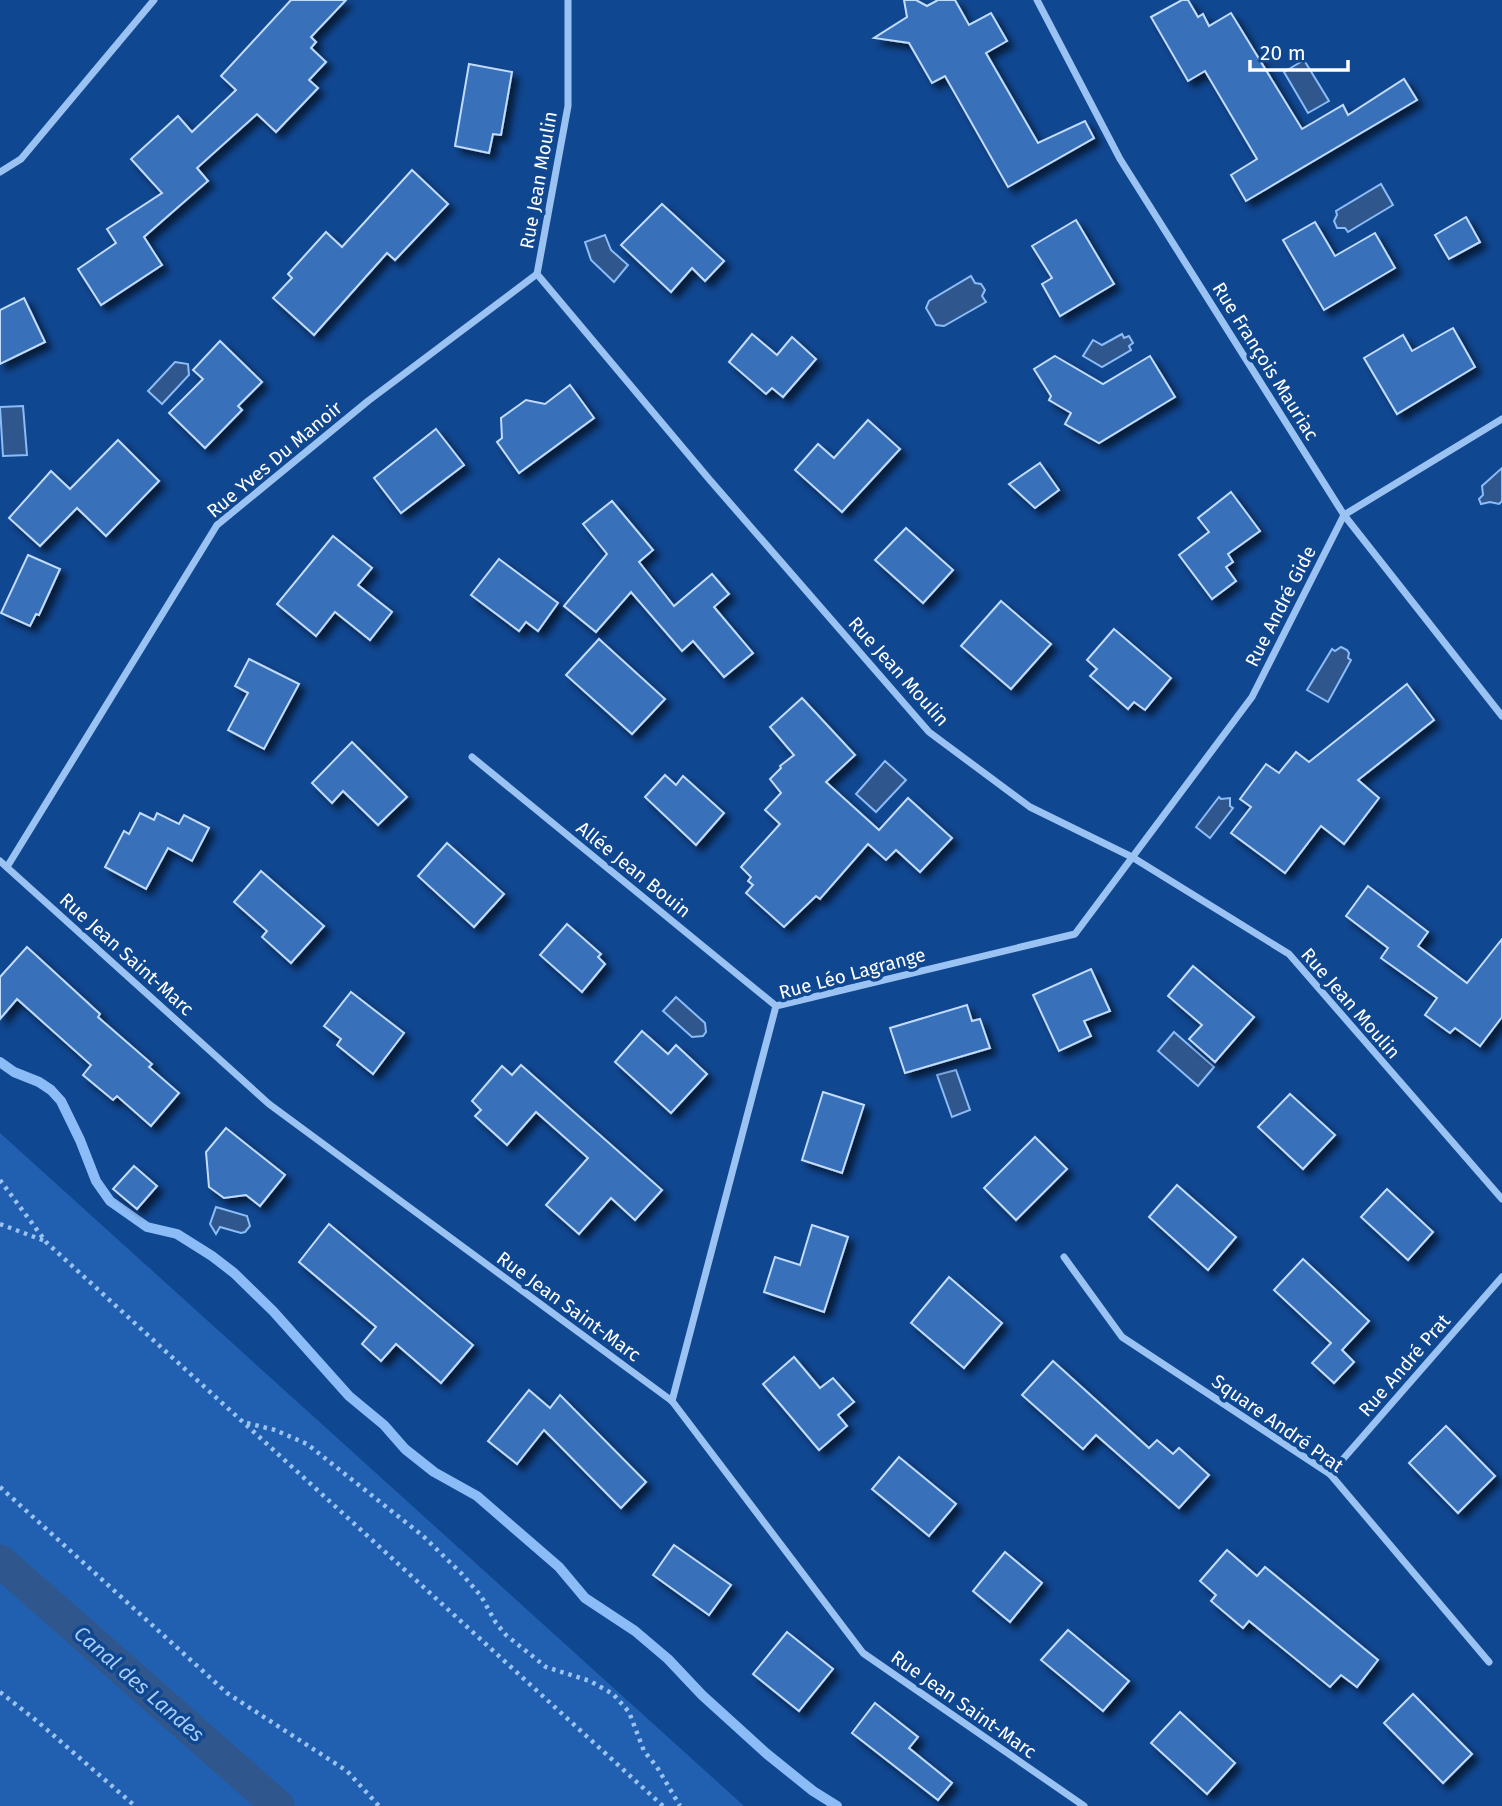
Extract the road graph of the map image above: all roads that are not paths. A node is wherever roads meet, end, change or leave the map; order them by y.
1 (154, 0) edge
2 (568, 0) edge
3 (1037, 0) edge
4 (0, 172) edge
5 (537, 275) junction
6 (1502, 419) edge
7 (1344, 515) junction
8 (1502, 716) edge
9 (472, 757) dead end
10 (1132, 858) junction
11 (0, 861) edge
12 (7, 867) junction
13 (776, 1006) junction
14 (1502, 1199) edge
15 (1064, 1257) dead end
16 (1502, 1277) edge
17 (672, 1401) junction
18 (1330, 1474) junction
19 (1489, 1662) dead end
20 (1084, 1806) edge

1 - 4 street
2 - 5 street, Rue Jean Moulin
3 - 7 street, Rue François Mauriac
5 - 10 street, Rue Jean Moulin
5 - 12 street, Rue Yves Du Manoir
6 - 7 street
7 - 8 street, Rue François Mauriac
7 - 10 street, Rue André Gide
9 - 13 street, Allée Jean Bouin
10 - 13 street, Rue Léo Lagrange
10 - 14 street, Rue Jean Moulin
11 - 12 street, Rue Jean Saint-Marc
12 - 17 street, Rue Jean Saint-Marc
13 - 17 street, Rue Léo Lagrange
15 - 18 street, Square André Prat
16 - 18 street, Rue André Prat
17 - 20 street, Rue Jean Saint-Marc
18 - 19 street, Square André Prat

